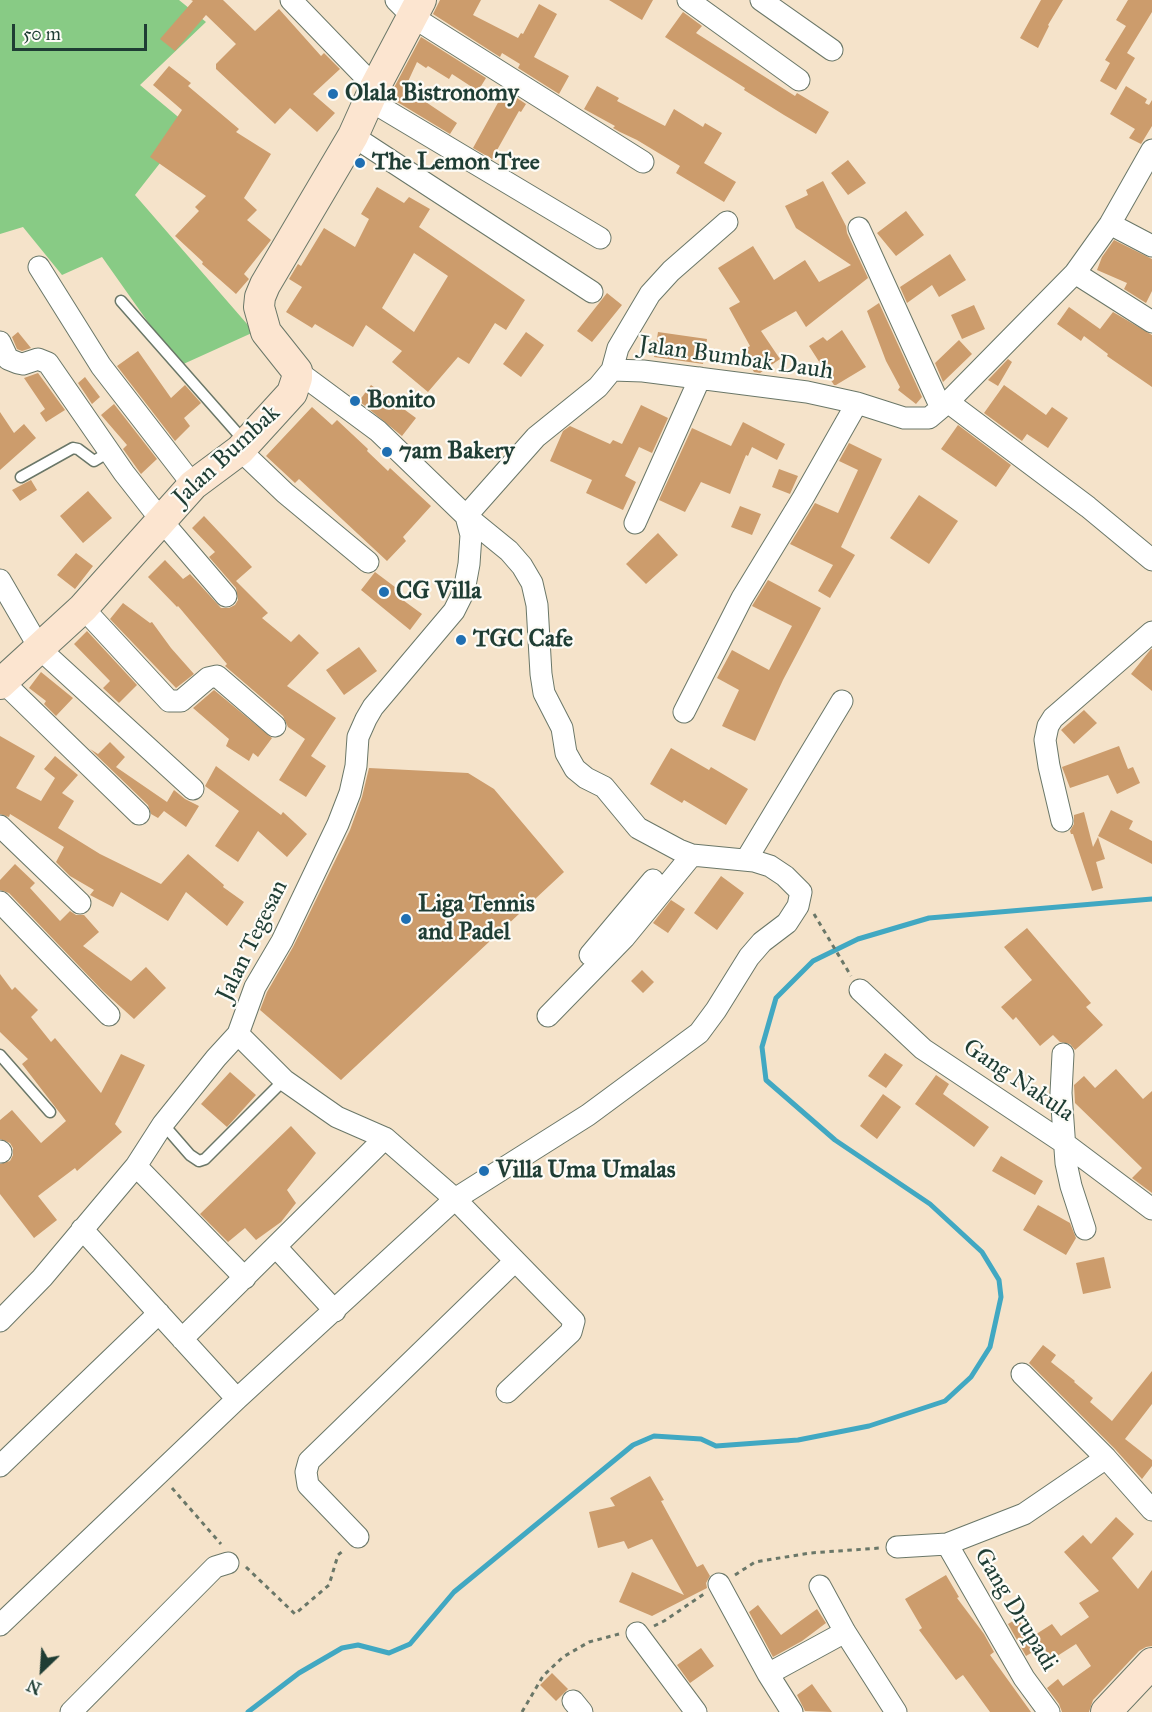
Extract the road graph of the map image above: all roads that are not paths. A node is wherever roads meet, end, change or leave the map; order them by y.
1 (291, 0) edge
2 (688, 0) edge
3 (761, 0) edge
4 (410, 6) edge
5 (832, 50) dead end
6 (799, 80) dead end
7 (372, 93) junction
8 (353, 136) junction
9 (1152, 150) edge
10 (643, 162) dead end
11 (727, 222) dead end
12 (1110, 224) junction
13 (859, 228) dead end
14 (600, 238) dead end
15 (1152, 246) edge
16 (39, 267) dead end
17 (1075, 273) junction
18 (592, 292) dead end
19 (121, 301) dead end
20 (1152, 322) edge
21 (0, 342) edge
22 (612, 370) junction
23 (297, 371) junction
24 (700, 378) junction
25 (857, 403) junction
26 (945, 405) junction
27 (243, 447) junction
28 (109, 453) junction
29 (21, 477) dead end
30 (193, 485) junction
31 (466, 516) junction
32 (161, 520) junction
33 (635, 523) dead end
34 (1152, 560) edge
35 (368, 562) dead end
36 (0, 580) edge
37 (226, 596) dead end
38 (83, 608) junction
39 (1150, 638) edge
40 (40, 649) junction
41 (1, 682) edge
42 (842, 701) dead end
43 (684, 712) dead end
44 (275, 726) dead end
45 (194, 789) dead end
46 (139, 814) dead end
47 (1062, 821) dead end
48 (0, 826) edge
49 (686, 853) junction
50 (746, 860) junction
51 (0, 902) edge
52 (80, 903) dead end
53 (582, 964) dead end
54 (860, 990) dead end
55 (109, 1015) dead end
56 (548, 1016) dead end
57 (238, 1034) junction
58 (1063, 1054) dead end
59 (0, 1055) edge
60 (284, 1080) junction
61 (50, 1112) dead end
62 (163, 1124) junction
63 (385, 1138) junction
64 (1065, 1143) junction
65 (136, 1166) junction
66 (455, 1199) junction
67 (1152, 1209) edge
68 (82, 1229) junction
69 (1085, 1229) dead end
70 (276, 1247) junction
71 (516, 1261) junction
72 (245, 1278) junction
73 (335, 1311) junction
74 (159, 1313) junction
75 (0, 1321) edge
76 (182, 1339) junction
77 (1022, 1374) dead end
78 (507, 1392) dead end
79 (237, 1399) junction
80 (1106, 1458) junction
81 (0, 1466) edge
82 (1152, 1510) edge
83 (358, 1537) road end
84 (947, 1545) junction
85 (897, 1547) road end
86 (228, 1563) road end
87 (719, 1584) road end
88 (820, 1586) dead end
89 (0, 1625) edge
90 (845, 1632) junction
91 (637, 1633) road end
92 (1152, 1663) edge
93 (768, 1674) junction
94 (71, 1712) edge
95 (696, 1712) edge
96 (792, 1712) edge
97 (896, 1712) edge
98 (1049, 1712) edge
99 (1106, 1712) edge

1 - 7 street
2 - 6 street
3 - 5 street
4 - 7 street
4 - 10 street
7 - 8 street
7 - 14 street
8 - 18 street
8 - 23 street
9 - 12 street, Jalan Bumbak Dauh
11 - 22 street
12 - 15 street
12 - 17 street, Jalan Bumbak Dauh
13 - 26 street
16 - 30 street
17 - 20 street
17 - 26 street, Jalan Bumbak Dauh
19 - 27 lane
21 - 28 street
22 - 24 street, Jalan Bumbak Dauh
22 - 31 street, Jalan Bumbak Dauh
23 - 27 street, Jalan Bumbak
23 - 31 street
24 - 25 street, Jalan Bumbak Dauh
24 - 33 street
25 - 26 street, Jalan Bumbak Dauh
25 - 43 street
26 - 34 street
27 - 30 street, Jalan Bumbak
27 - 35 street
28 - 29 lane
28 - 32 street
30 - 32 street, Jalan Bumbak
31 - 49 street
31 - 57 street, Jalan Tegesan
32 - 37 street
32 - 38 street, Jalan Bumbak
36 - 40 street
38 - 40 street, Jalan Bumbak
38 - 44 street
39 - 47 street
40 - 41 street, Jalan Bumbak
40 - 45 street
41 - 46 street
42 - 50 street
48 - 52 street
49 - 50 street
49 - 53 street
49 - 56 street
50 - 66 street
51 - 55 street
54 - 64 street, Gang Nakula
57 - 60 street, Jalan Tegesan
57 - 62 street
58 - 64 street
59 - 61 lane
60 - 62 lane
60 - 63 street, Jalan Tegesan
62 - 65 street
63 - 66 street, Jalan Tegesan
63 - 70 street
64 - 67 street, Gang Nakula
64 - 69 street
65 - 68 street
65 - 72 street
66 - 71 street, Jalan Tegesan
66 - 73 street
68 - 74 street
68 - 75 street
70 - 72 street
70 - 73 street
71 - 78 street, Jalan Tegesan
71 - 83 street
72 - 76 street
73 - 79 street
74 - 76 street
74 - 81 street
76 - 79 street
77 - 80 street
79 - 89 street
80 - 82 street
80 - 84 street
84 - 85 street, Gang Drupadi
84 - 98 street, Gang Drupadi
86 - 94 street
87 - 93 street
88 - 90 street
90 - 93 street
90 - 97 street
91 - 95 street
92 - 99 street
93 - 96 street

